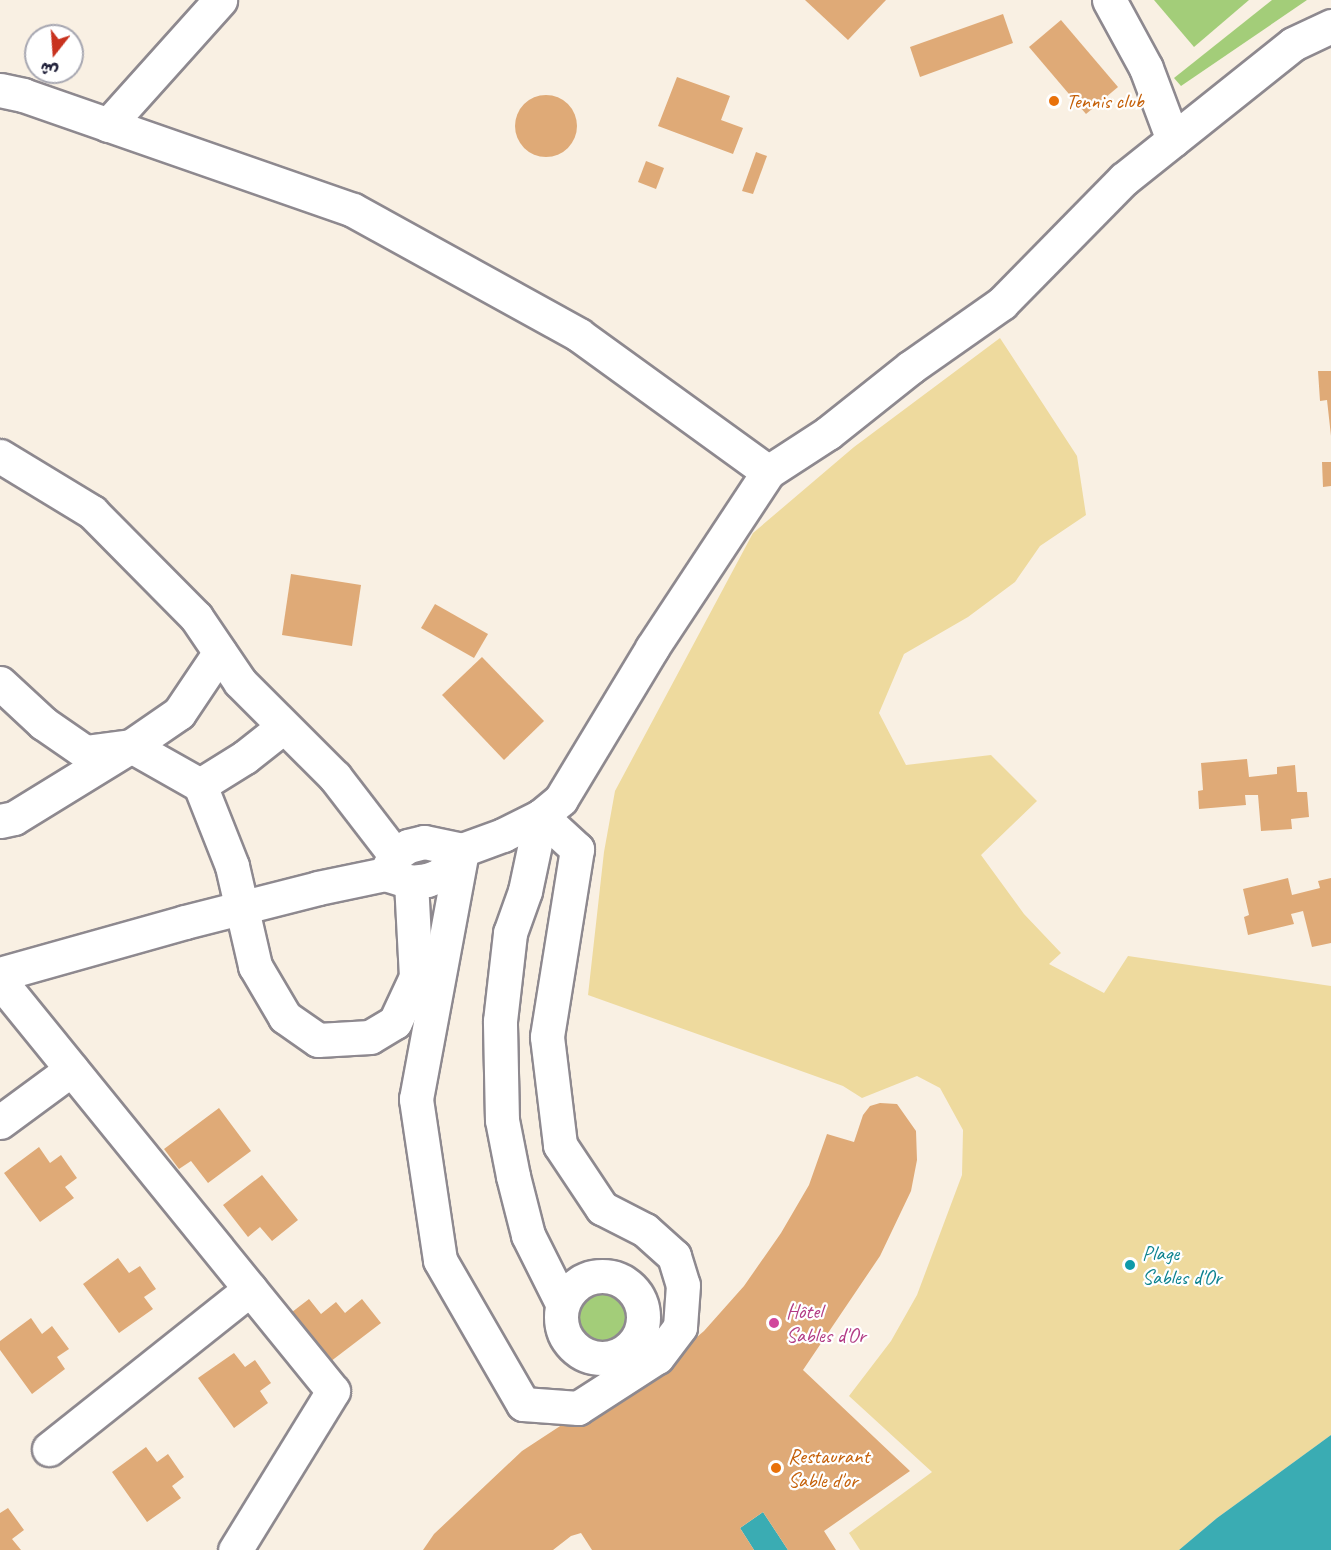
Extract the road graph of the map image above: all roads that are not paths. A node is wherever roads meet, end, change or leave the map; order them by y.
1 (220, 0) edge
2 (1109, 0) edge
3 (1331, 26) edge
4 (0, 90) edge
5 (108, 125) junction
6 (1173, 140) junction
7 (0, 456) edge
8 (768, 472) junction
9 (220, 652) junction
10 (0, 683) edge
11 (283, 727) junction
12 (131, 746) junction
13 (200, 785) junction
14 (542, 816) junction
15 (0, 821) edge
16 (462, 850) junction
17 (397, 870) junction
18 (242, 907) junction
19 (0, 974) edge
20 (0, 981) edge
21 (72, 1069) junction
22 (0, 1122) edge
23 (540, 1255) junction
24 (603, 1275) junction
25 (250, 1289) junction
26 (562, 1303) junction
27 (49, 1449) dead end
28 (235, 1550) edge

1 - 5 street
2 - 6 street
3 - 6 street
4 - 5 street
5 - 8 street
6 - 8 street
7 - 9 street
8 - 14 street
9 - 11 street
9 - 12 street
10 - 12 street
11 - 13 street
11 - 17 street
12 - 13 street
12 - 15 street
13 - 18 street
14 - 16 street
14 - 16 street
14 - 23 street
16 - 17 street
17 - 18 street
17 - 18 street
18 - 19 street
20 - 21 street
21 - 22 street
21 - 25 street
23 - 24 street
23 - 26 street
24 - 26 street
24 - 26 street
25 - 27 street
25 - 28 street

